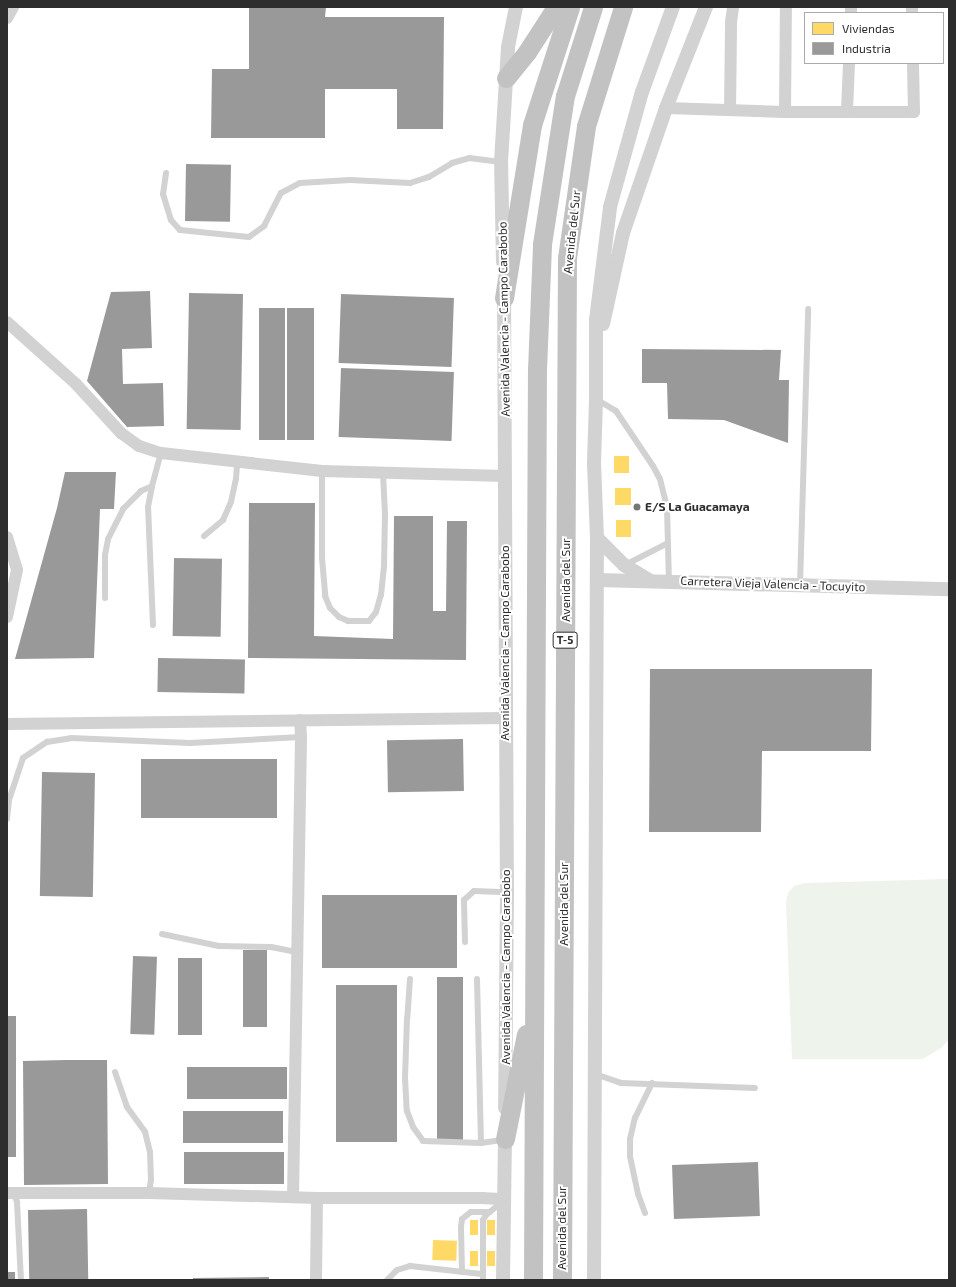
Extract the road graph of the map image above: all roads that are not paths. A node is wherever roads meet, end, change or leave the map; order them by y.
1 (13, 7) edge
2 (516, 7) edge
3 (556, 7) edge
4 (570, 7) edge
5 (593, 7) edge
6 (624, 7) edge
7 (673, 7) edge
8 (706, 7) edge
9 (733, 7) edge
10 (786, 7) edge
11 (7, 18) edge
12 (849, 64) edge
13 (913, 64) edge
14 (506, 78) junction
15 (666, 108) junction
16 (730, 110) junction
17 (847, 111) junction
18 (785, 112) junction
19 (501, 162) junction
20 (166, 173) dead end
21 (504, 298) junction
22 (808, 309) dead end
23 (7, 322) edge
24 (595, 354) junction
25 (596, 399) junction
26 (161, 453) junction
27 (237, 463) junction
28 (322, 471) junction
29 (383, 472) junction
30 (505, 476) junction
31 (152, 486) junction
32 (204, 536) dead end
33 (7, 537) edge
34 (597, 538) junction
35 (668, 543) junction
36 (624, 565) junction
37 (597, 580) junction
38 (650, 581) junction
39 (669, 581) junction
40 (800, 586) junction
41 (949, 589) edge
42 (105, 598) dead end
43 (7, 617) edge
44 (153, 625) dead end
45 (504, 718) junction
46 (300, 720) junction
47 (7, 724) edge
48 (302, 738) junction
49 (7, 819) edge
50 (507, 892) junction
51 (162, 934) dead end
52 (465, 942) dead end
53 (297, 952) junction
54 (410, 979) dead end
55 (477, 980) dead end
56 (535, 990) junction
57 (115, 1072) dead end
58 (595, 1074) junction
59 (652, 1083) junction
60 (755, 1088) dead end
61 (505, 1139) junction
62 (481, 1143) junction
63 (10, 1193) edge
64 (149, 1193) junction
65 (293, 1197) junction
66 (317, 1198) junction
67 (504, 1200) junction
68 (490, 1212) junction
69 (645, 1213) dead end
70 (462, 1272) junction
71 (483, 1277) edge
72 (21, 1280) edge
73 (316, 1280) edge
74 (387, 1280) edge
75 (503, 1280) edge
76 (533, 1280) edge
77 (562, 1280) edge
78 (594, 1280) edge

1 - 11 street
2 - 14 street, Avenida Valencia - Campo Carabobo
3 - 14 highway
4 - 21 highway
5 - 56 highway, T-5
6 - 77 highway, Avenida del Sur / T-5
7 - 24 street
8 - 15 street
9 - 16 street
10 - 18 street
12 - 17 street
13 - 17 street
14 - 19 street, Avenida Valencia - Campo Carabobo
15 - 16 street
15 - 24 street
16 - 18 street
17 - 18 street
19 - 20 lane
19 - 21 street, Avenida Valencia - Campo Carabobo
21 - 30 street, Avenida Valencia - Campo Carabobo
22 - 40 lane
23 - 26 street
24 - 25 street
25 - 34 street
25 - 35 lane
26 - 27 street
26 - 31 lane
27 - 28 street
27 - 32 lane
28 - 29 street
28 - 29 lane
29 - 30 street
30 - 45 street, Avenida Valencia - Campo Carabobo
31 - 42 lane
31 - 44 lane
33 - 43 street
34 - 36 street
34 - 37 street
35 - 36 lane
35 - 39 lane
36 - 38 street
37 - 38 street, Carretera Vieja Valencia - Tocuyito
37 - 58 street
38 - 39 street, Carretera Vieja Valencia - Tocuyito
39 - 40 street, Carretera Vieja Valencia - Tocuyito
40 - 41 street, Carretera Vieja Valencia - Tocuyito
45 - 46 street
45 - 50 street, Avenida Valencia - Campo Carabobo
46 - 47 street
46 - 48 street
48 - 49 lane
48 - 53 street
50 - 52 lane
50 - 61 street, Avenida Valencia - Campo Carabobo
51 - 53 lane
53 - 65 street
54 - 62 lane
55 - 62 lane
56 - 61 highway
56 - 76 highway, T-5
57 - 64 lane
58 - 59 lane
58 - 78 street
59 - 60 lane
59 - 69 lane
61 - 62 lane
61 - 67 street, Avenida Valencia - Campo Carabobo
63 - 64 street
63 - 72 lane
64 - 65 street
65 - 66 street
66 - 67 street
66 - 73 street
67 - 68 lane
67 - 75 street, Avenida Valencia - Campo Carabobo
68 - 70 lane
68 - 71 lane
70 - 71 lane
70 - 74 lane

